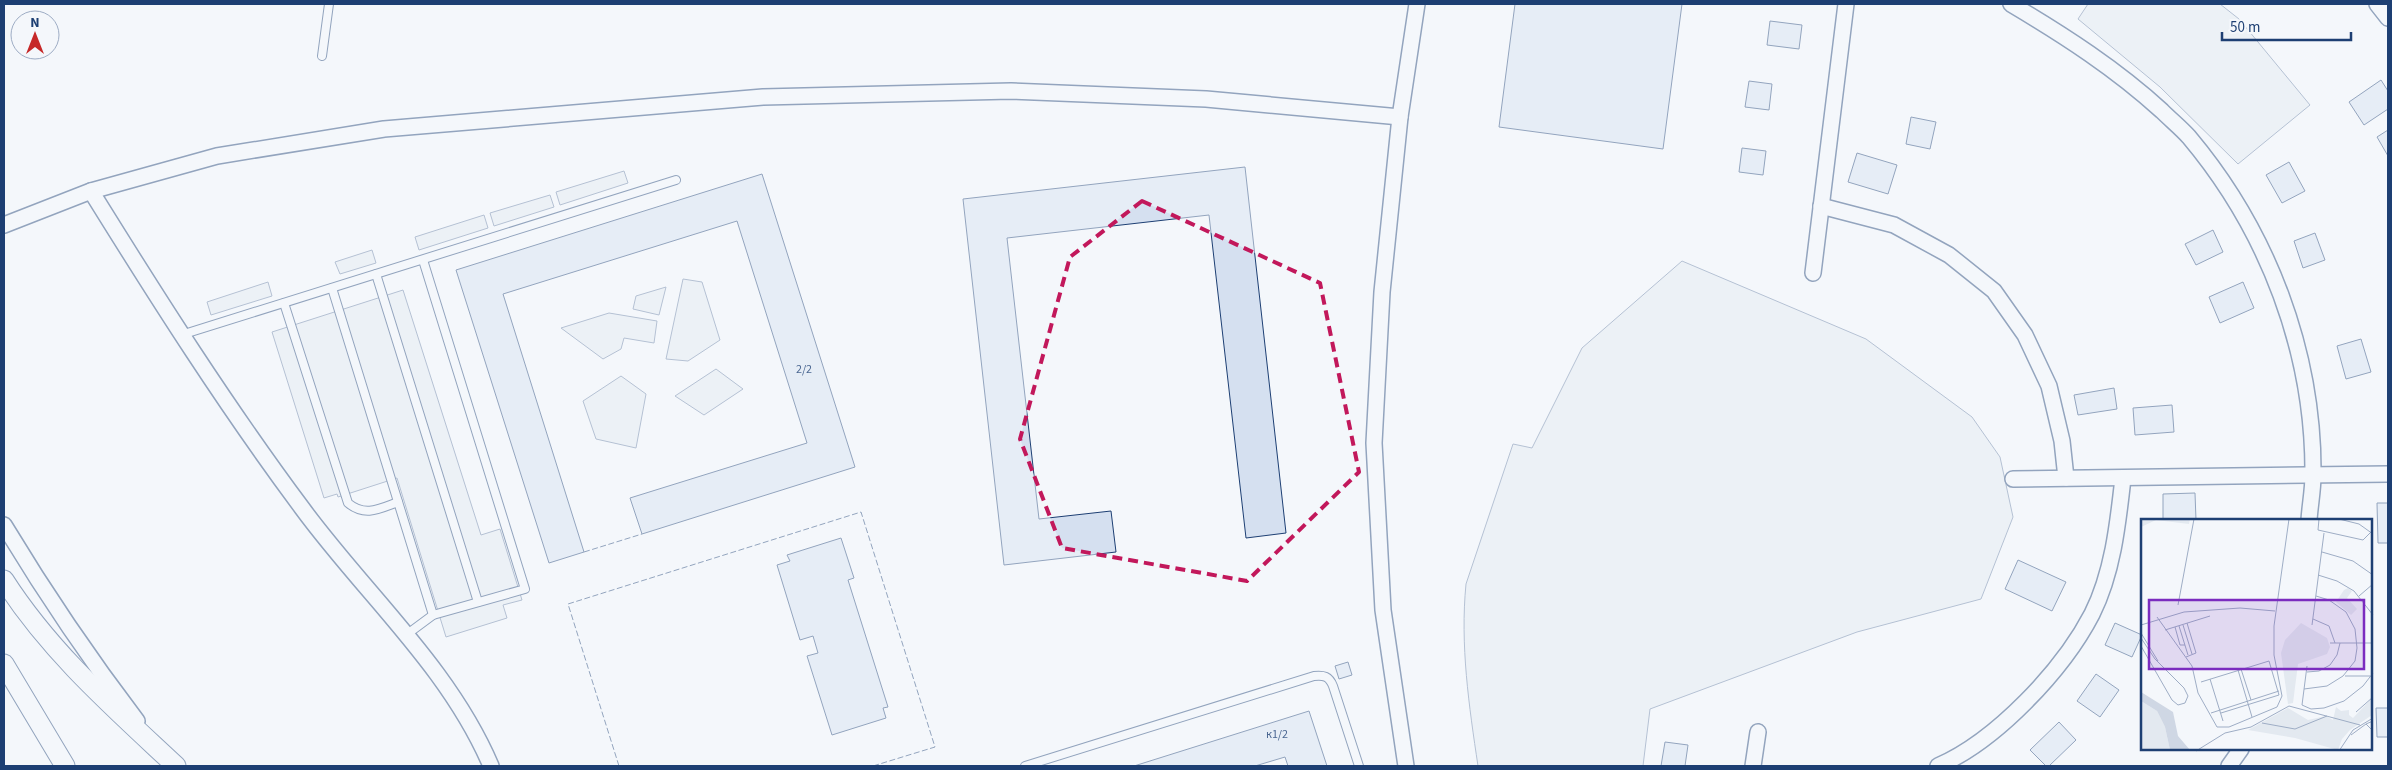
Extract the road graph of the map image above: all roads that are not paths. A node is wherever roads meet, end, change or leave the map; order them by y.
1 (329, 4) edge
2 (1417, 4) edge
3 (1846, 4) edge
4 (2011, 4) edge
5 (2377, 4) edge
6 (2388, 18) edge
7 (322, 56) dead end
8 (1400, 117) junction
9 (676, 180) dead end
10 (91, 191) junction
11 (1821, 206) junction
12 (4, 225) edge
13 (423, 260) junction
14 (1813, 273) dead end
15 (376, 274) junction
16 (332, 288) junction
17 (284, 303) junction
18 (181, 335) junction
19 (2388, 474) edge
20 (2313, 475) junction
21 (2066, 478) junction
22 (2123, 478) junction
23 (2013, 479) dead end
24 (398, 502) junction
25 (2309, 519) edge
26 (4, 525) edge
27 (4, 580) edge
28 (478, 602) junction
29 (433, 615) junction
30 (406, 635) junction
31 (4, 664) edge
32 (1758, 732) dead end
33 (2240, 750) edge
34 (161, 752) junction
35 (65, 766) edge
36 (176, 766) edge
37 (491, 766) edge
38 (1026, 766) edge
39 (1359, 766) edge
40 (1406, 766) edge
41 (1753, 766) edge
42 (1938, 766) edge
43 (2229, 766) edge

1 - 7 lane
2 - 8 street
3 - 11 street
4 - 20 street
5 - 6 street
8 - 10 street
8 - 40 street
9 - 13 lane
10 - 12 street
10 - 18 street
11 - 14 street
11 - 21 street
13 - 15 lane
13 - 28 lane
15 - 16 lane
15 - 28 lane
16 - 17 lane
16 - 24 lane
17 - 18 lane
17 - 24 lane
18 - 30 street
19 - 20 street
20 - 22 street
20 - 25 street
21 - 22 street
21 - 23 street
22 - 42 street
24 - 29 lane
26 - 34 street
27 - 34 street
28 - 29 lane
29 - 30 lane
30 - 37 street
31 - 35 street
32 - 41 street
33 - 43 street
34 - 36 street
38 - 39 lane

